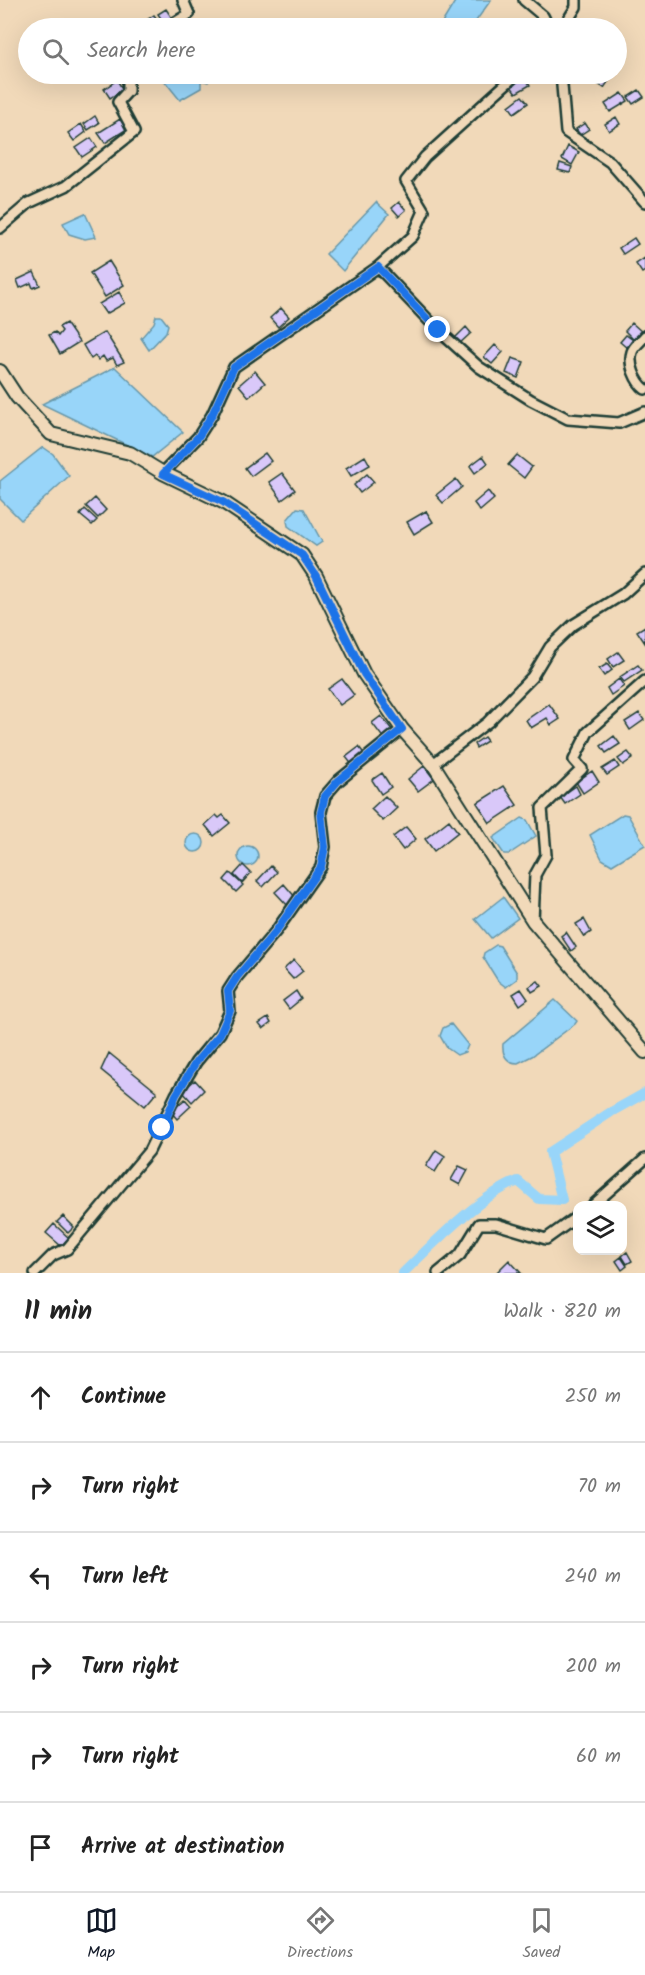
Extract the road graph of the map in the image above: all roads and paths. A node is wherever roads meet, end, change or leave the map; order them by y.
1 (183, 0) edge
2 (524, 0) edge
3 (576, 0) edge
4 (182, 18) edge
5 (544, 18) edge
6 (569, 18) edge
7 (128, 84) edge
8 (506, 84) edge
9 (562, 84) edge
10 (645, 202) edge
11 (0, 228) edge
12 (378, 267) junction
13 (645, 336) edge
14 (0, 371) edge
15 (645, 389) edge
16 (645, 412) edge
17 (163, 474) junction
18 (645, 574) edge
19 (645, 681) edge
20 (402, 729) junction
21 (434, 764) junction
22 (533, 921) junction
23 (645, 1052) edge
24 (645, 1160) edge
25 (598, 1201) edge
26 (573, 1220) edge
27 (34, 1273) edge
28 (438, 1273) edge

1 - 4 street
2 - 5 street
3 - 6 street
7 - 11 street
8 - 12 street
9 - 10 street
12 - 16 street
12 - 17 street
13 - 15 street
14 - 17 street
17 - 20 street
18 - 21 street
19 - 22 street
20 - 21 street
20 - 27 street
21 - 22 street
22 - 23 street
24 - 25 street
26 - 28 street

